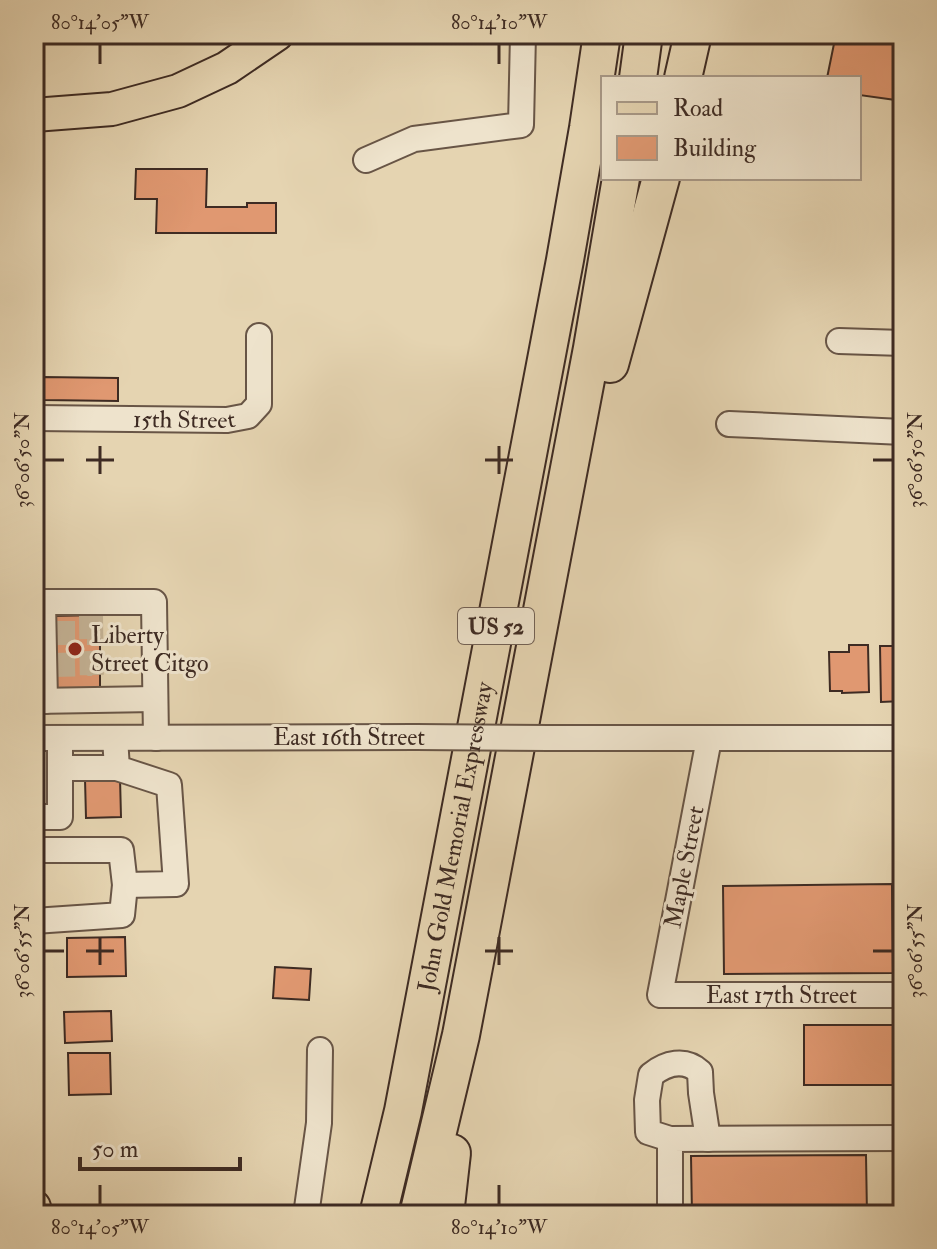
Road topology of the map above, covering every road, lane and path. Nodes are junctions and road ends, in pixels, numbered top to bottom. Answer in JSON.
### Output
{"nodes":[{"id":1,"x":277,"y":34,"type":"edge"},
{"id":2,"x":523,"y":34,"type":"edge"},
{"id":3,"x":602,"y":34,"type":"edge"},
{"id":4,"x":644,"y":34,"type":"edge"},
{"id":5,"x":693,"y":34,"type":"edge"},
{"id":6,"x":638,"y":76,"type":"edge"},
{"id":7,"x":683,"y":76,"type":"edge"},
{"id":8,"x":34,"y":115,"type":"edge"},
{"id":9,"x":366,"y":160,"type":"dead end"},
{"id":10,"x":621,"y":180,"type":"edge"},
{"id":11,"x":660,"y":180,"type":"edge"},
{"id":12,"x":259,"y":336,"type":"dead end"},
{"id":13,"x":839,"y":341,"type":"dead end"},
{"id":14,"x":903,"y":343,"type":"edge"},
{"id":15,"x":34,"y":418,"type":"edge"},
{"id":16,"x":729,"y":424,"type":"dead end"},
{"id":17,"x":903,"y":432,"type":"edge"},
{"id":18,"x":547,"y":585,"type":"junction"},
{"id":19,"x":39,"y":602,"type":"edge"},
{"id":20,"x":89,"y":697,"type":"junction"},
{"id":21,"x":155,"y":699,"type":"junction"},
{"id":22,"x":40,"y":701,"type":"edge"},
{"id":23,"x":34,"y":738,"type":"edge"},
{"id":24,"x":71,"y":738,"type":"junction"},
{"id":25,"x":115,"y":738,"type":"junction"},
{"id":26,"x":156,"y":738,"type":"junction"},
{"id":27,"x":903,"y":738,"type":"edge"},
{"id":28,"x":709,"y":739,"type":"junction"},
{"id":29,"x":61,"y":768,"type":"junction"},
{"id":30,"x":117,"y":768,"type":"junction"},
{"id":31,"x":34,"y":817,"type":"edge"},
{"id":32,"x":34,"y":850,"type":"edge"},
{"id":33,"x":125,"y":885,"type":"junction"},
{"id":34,"x":34,"y":921,"type":"edge"},
{"id":35,"x":660,"y":995,"type":"joint"},
{"id":36,"x":903,"y":995,"type":"edge"},
{"id":37,"x":461,"y":1035,"type":"junction"},
{"id":38,"x":320,"y":1050,"type":"dead end"},
{"id":39,"x":903,"y":1138,"type":"edge"},
{"id":40,"x":670,"y":1139,"type":"junction"},
{"id":41,"x":708,"y":1139,"type":"junction"},
{"id":42,"x":34,"y":1207,"type":"edge"},
{"id":43,"x":36,"y":1215,"type":"edge"},
{"id":44,"x":306,"y":1215,"type":"edge"},
{"id":45,"x":378,"y":1215,"type":"edge"},
{"id":46,"x":418,"y":1215,"type":"edge"},
{"id":47,"x":445,"y":1215,"type":"edge"},
{"id":48,"x":670,"y":1215,"type":"edge"}],
"edges":[{"from":1,"to":8,"type":"main road"},
{"from":2,"to":9,"type":"street"},
{"from":3,"to":45,"type":"highway","name":"John Gold Memorial Expressway","number":"US 52"},
{"from":4,"to":6,"type":"highway"},
{"from":5,"to":7,"type":"highway"},
{"from":10,"to":18,"type":"highway","name":"John Gold Memorial Expressway","number":"US 52"},
{"from":11,"to":18,"type":"highway"},
{"from":12,"to":15,"type":"street","name":"15th Street"},
{"from":13,"to":14,"type":"street"},
{"from":16,"to":17,"type":"street"},
{"from":18,"to":37,"type":"highway","name":"John Gold Memorial Expressway","number":"US 52"},
{"from":19,"to":21,"type":"street"},
{"from":19,"to":22,"type":"street"},
{"from":20,"to":21,"type":"street"},
{"from":20,"to":22,"type":"street"},
{"from":20,"to":24,"type":"street"},
{"from":21,"to":26,"type":"street"},
{"from":23,"to":24,"type":"street","name":"East 16th Street"},
{"from":24,"to":25,"type":"street","name":"East 16th Street"},
{"from":24,"to":29,"type":"street"},
{"from":25,"to":26,"type":"street","name":"East 16th Street"},
{"from":25,"to":30,"type":"street"},
{"from":26,"to":28,"type":"street","name":"East 16th Street","bridge":true},
{"from":27,"to":28,"type":"street","name":"East 16th Street"},
{"from":28,"to":35,"type":"street","name":"Maple Street"},
{"from":29,"to":30,"type":"street"},
{"from":29,"to":31,"type":"street"},
{"from":30,"to":33,"type":"street"},
{"from":32,"to":33,"type":"street"},
{"from":33,"to":34,"type":"street"},
{"from":35,"to":36,"type":"street","name":"East 17th Street"},
{"from":37,"to":46,"type":"highway","name":"John Gold Memorial Expressway","number":"US 52"},
{"from":37,"to":47,"type":"highway"},
{"from":38,"to":44,"type":"street"},
{"from":39,"to":41,"type":"street"},
{"from":40,"to":41,"type":"street"},
{"from":40,"to":41,"type":"street"},
{"from":40,"to":48,"type":"street"},
{"from":42,"to":43,"type":"main road"}]}
